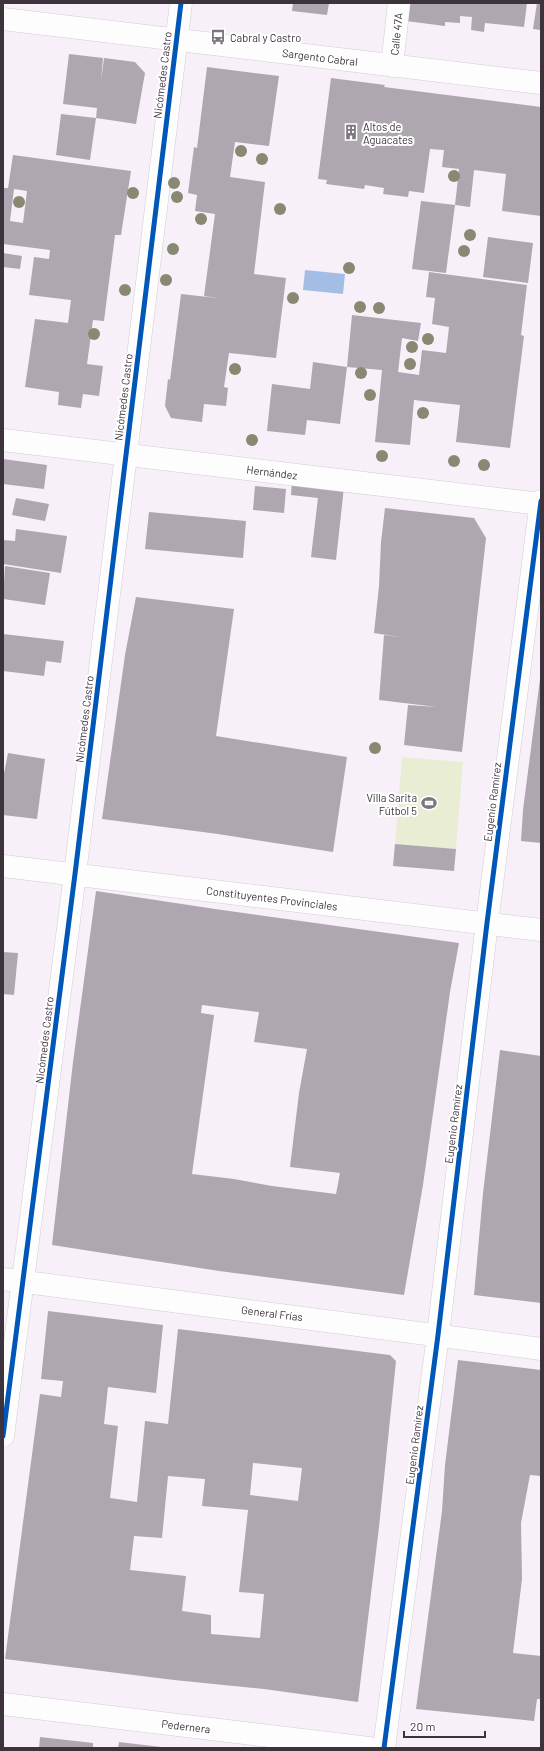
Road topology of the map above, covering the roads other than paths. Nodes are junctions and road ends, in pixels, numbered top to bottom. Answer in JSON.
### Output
{"nodes":[{"id":1,"x":181,"y":3,"type":"edge"},
{"id":2,"x":399,"y":3,"type":"edge"},
{"id":3,"x":3,"y":19,"type":"edge"},
{"id":4,"x":176,"y":40,"type":"junction"},
{"id":5,"x":392,"y":66,"type":"junction"},
{"id":6,"x":541,"y":83,"type":"edge"},
{"id":7,"x":3,"y":440,"type":"edge"},
{"id":8,"x":126,"y":455,"type":"junction"},
{"id":9,"x":541,"y":503,"type":"edge"},
{"id":10,"x":3,"y":866,"type":"edge"},
{"id":11,"x":75,"y":874,"type":"junction"},
{"id":12,"x":487,"y":923,"type":"junction"},
{"id":13,"x":541,"y":930,"type":"edge"},
{"id":14,"x":13,"y":1280,"type":"edge"},
{"id":15,"x":438,"y":1335,"type":"junction"},
{"id":16,"x":541,"y":1349,"type":"edge"},
{"id":17,"x":3,"y":1436,"type":"edge"},
{"id":18,"x":3,"y":1704,"type":"edge"},
{"id":19,"x":369,"y":1748,"type":"edge"},
{"id":20,"x":384,"y":1748,"type":"edge"}],
"edges":[{"from":1,"to":4,"type":"street","name":"Nicómedes Castro"},
{"from":2,"to":5,"type":"street","name":"Calle 47A"},
{"from":3,"to":4,"type":"street","name":"Sargento Cabral"},
{"from":4,"to":5,"type":"street","name":"Sargento Cabral"},
{"from":4,"to":8,"type":"street","name":"Nicómedes Castro"},
{"from":5,"to":6,"type":"street","name":"Sargento Cabral"},
{"from":7,"to":8,"type":"street","name":"Hernández"},
{"from":8,"to":9,"type":"street","name":"Hernández"},
{"from":8,"to":11,"type":"street","name":"Nicómedes Castro"},
{"from":9,"to":12,"type":"street","name":"Eugenio Ramírez"},
{"from":10,"to":11,"type":"street","name":"Constituyentes Provinciales"},
{"from":11,"to":12,"type":"street","name":"Constituyentes Provinciales"},
{"from":11,"to":14,"type":"street","name":"Nicómedes Castro"},
{"from":12,"to":13,"type":"street","name":"Constituyentes Provinciales"},
{"from":12,"to":15,"type":"street","name":"Eugenio Ramírez"},
{"from":14,"to":15,"type":"street","name":"General Frías"},
{"from":14,"to":17,"type":"street","name":"Nicómedes Castro"},
{"from":15,"to":16,"type":"street","name":"General Frías"},
{"from":15,"to":20,"type":"street","name":"Eugenio Ramírez"},
{"from":18,"to":19,"type":"street","name":"Pedernera"}]}
